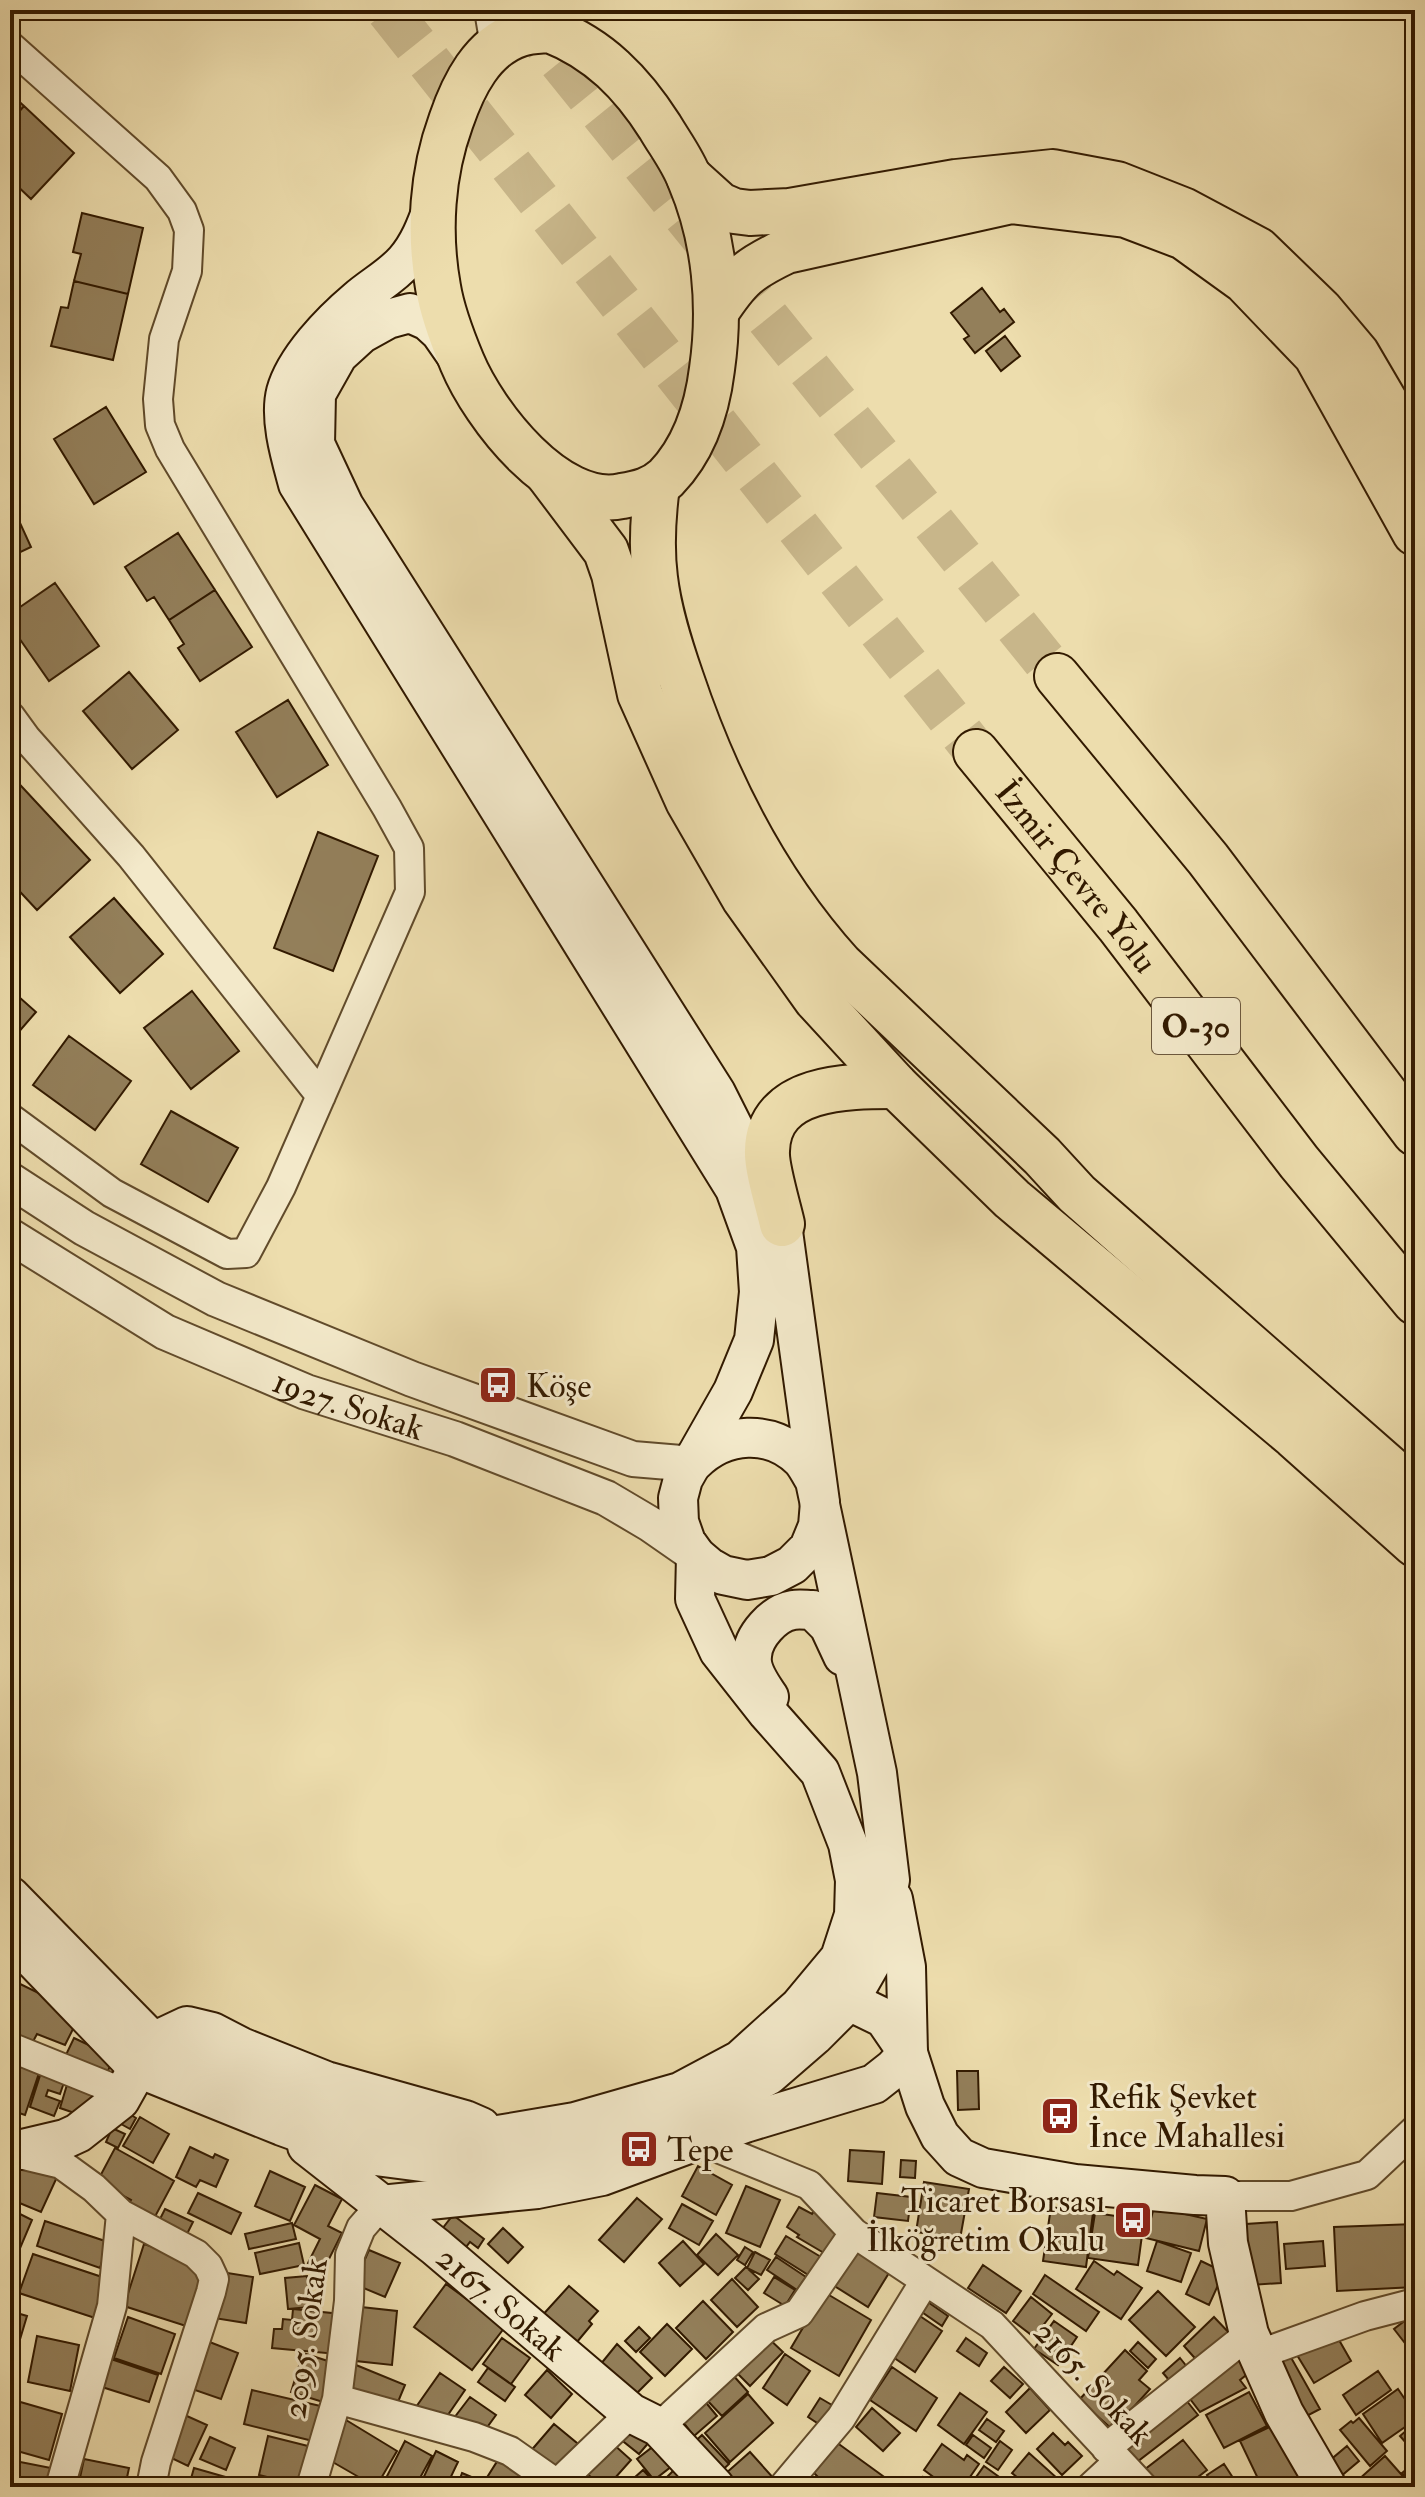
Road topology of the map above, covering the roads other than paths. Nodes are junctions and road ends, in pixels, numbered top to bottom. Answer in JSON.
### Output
{"nodes":[{"id":1,"x":566,"y":25,"type":"edge"},
{"id":2,"x":495,"y":28,"type":"edge"},
{"id":3,"x":10,"y":46,"type":"edge"},
{"id":4,"x":689,"y":177,"type":"junction"},
{"id":5,"x":435,"y":202,"type":"junction"},
{"id":6,"x":716,"y":312,"type":"junction"},
{"id":7,"x":463,"y":364,"type":"junction"},
{"id":8,"x":1415,"y":453,"type":"edge"},
{"id":9,"x":548,"y":474,"type":"junction"},
{"id":10,"x":657,"y":486,"type":"junction"},
{"id":11,"x":1415,"y":533,"type":"edge"},
{"id":12,"x":1057,"y":676,"type":"tunnel mouth"},
{"id":13,"x":15,"y":728,"type":"edge"},
{"id":14,"x":976,"y":752,"type":"tunnel mouth"},
{"id":15,"x":896,"y":1086,"type":"junction"},
{"id":16,"x":321,"y":1096,"type":"junction"},
{"id":17,"x":10,"y":1118,"type":"edge"},
{"id":18,"x":1415,"y":1133,"type":"edge"},
{"id":19,"x":10,"y":1180,"type":"edge"},
{"id":20,"x":782,"y":1224,"type":"junction"},
{"id":21,"x":10,"y":1236,"type":"edge"},
{"id":22,"x":1415,"y":1302,"type":"edge"},
{"id":23,"x":693,"y":1464,"type":"junction"},
{"id":24,"x":1415,"y":1491,"type":"edge"},
{"id":25,"x":820,"y":1502,"type":"junction"},
{"id":26,"x":1415,"y":1544,"type":"edge"},
{"id":27,"x":696,"y":1556,"type":"junction"},
{"id":28,"x":861,"y":1699,"type":"junction"},
{"id":29,"x":820,"y":1772,"type":"junction"},
{"id":30,"x":890,"y":1880,"type":"junction"},
{"id":31,"x":10,"y":1896,"type":"edge"},
{"id":32,"x":10,"y":1935,"type":"edge"},
{"id":33,"x":849,"y":2001,"type":"junction"},
{"id":34,"x":800,"y":2006,"type":"junction"},
{"id":35,"x":10,"y":2047,"type":"edge"},
{"id":36,"x":908,"y":2053,"type":"junction"},
{"id":37,"x":138,"y":2068,"type":"junction"},
{"id":38,"x":838,"y":2095,"type":"junction"},
{"id":39,"x":282,"y":2126,"type":"junction"},
{"id":40,"x":697,"y":2128,"type":"junction"},
{"id":41,"x":1415,"y":2130,"type":"edge"},
{"id":42,"x":940,"y":2136,"type":"junction"},
{"id":43,"x":10,"y":2152,"type":"edge"},
{"id":44,"x":1225,"y":2196,"type":"junction"},
{"id":45,"x":381,"y":2205,"type":"junction"},
{"id":46,"x":121,"y":2214,"type":"junction"},
{"id":47,"x":854,"y":2233,"type":"junction"},
{"id":48,"x":925,"y":2281,"type":"junction"},
{"id":49,"x":1415,"y":2303,"type":"edge"},
{"id":50,"x":1253,"y":2344,"type":"junction"},
{"id":51,"x":337,"y":2399,"type":"junction"},
{"id":52,"x":645,"y":2420,"type":"junction"},
{"id":53,"x":1112,"y":2455,"type":"junction"},
{"id":54,"x":556,"y":2486,"type":"edge"},
{"id":55,"x":60,"y":2487,"type":"edge"},
{"id":56,"x":151,"y":2487,"type":"edge"},
{"id":57,"x":311,"y":2487,"type":"edge"},
{"id":58,"x":715,"y":2487,"type":"edge"},
{"id":59,"x":783,"y":2487,"type":"edge"},
{"id":60,"x":1091,"y":2487,"type":"edge"},
{"id":61,"x":1143,"y":2487,"type":"edge"},
{"id":62,"x":1327,"y":2487,"type":"edge"}],
"edges":[{"from":1,"to":2,"type":"highway"},
{"from":1,"to":4,"type":"highway"},
{"from":2,"to":5,"type":"highway"},
{"from":3,"to":16,"type":"street"},
{"from":4,"to":6,"type":"highway"},
{"from":4,"to":8,"type":"highway"},
{"from":5,"to":7,"type":"highway"},
{"from":5,"to":23,"type":"main road"},
{"from":6,"to":10,"type":"highway"},
{"from":6,"to":11,"type":"highway"},
{"from":7,"to":9,"type":"highway"},
{"from":7,"to":20,"type":"main road"},
{"from":9,"to":10,"type":"highway"},
{"from":9,"to":15,"type":"highway"},
{"from":10,"to":24,"type":"highway"},
{"from":12,"to":18,"type":"highway"},
{"from":13,"to":16,"type":"street"},
{"from":14,"to":22,"type":"highway","name":"İzmir Çevre Yolu","number":"O-30"},
{"from":15,"to":20,"type":"highway"},
{"from":15,"to":26,"type":"highway"},
{"from":16,"to":17,"type":"street"},
{"from":19,"to":23,"type":"street","name":"1927. Sokak"},
{"from":20,"to":25,"type":"main road"},
{"from":21,"to":27,"type":"street","name":"1927. Sokak"},
{"from":23,"to":25,"type":"main road"},
{"from":23,"to":27,"type":"main road"},
{"from":25,"to":27,"type":"main road"},
{"from":25,"to":28,"type":"main road"},
{"from":27,"to":29,"type":"main road"},
{"from":28,"to":29,"type":"main road"},
{"from":28,"to":30,"type":"main road"},
{"from":29,"to":34,"type":"main road"},
{"from":30,"to":33,"type":"main road"},
{"from":30,"to":36,"type":"main road"},
{"from":31,"to":37,"type":"main road"},
{"from":32,"to":37,"type":"main road"},
{"from":33,"to":34,"type":"main road"},
{"from":33,"to":36,"type":"main road"},
{"from":33,"to":40,"type":"main road"},
{"from":34,"to":37,"type":"main road"},
{"from":35,"to":37,"type":"street"},
{"from":36,"to":38,"type":"main road"},
{"from":36,"to":42,"type":"main road"},
{"from":37,"to":39,"type":"main road"},
{"from":37,"to":43,"type":"main road"},
{"from":38,"to":40,"type":"main road"},
{"from":38,"to":42,"type":"main road"},
{"from":39,"to":40,"type":"main road"},
{"from":39,"to":45,"type":"main road","name":"2167. Sokak"},
{"from":40,"to":45,"type":"main road"},
{"from":40,"to":47,"type":"street"},
{"from":41,"to":44,"type":"street"},
{"from":42,"to":44,"type":"main road"},
{"from":43,"to":46,"type":"street"},
{"from":44,"to":50,"type":"main road"},
{"from":45,"to":51,"type":"street","name":"2095. Sokak"},
{"from":45,"to":52,"type":"main road","name":"2167. Sokak"},
{"from":46,"to":55,"type":"street"},
{"from":46,"to":56,"type":"street"},
{"from":47,"to":48,"type":"street"},
{"from":47,"to":52,"type":"street"},
{"from":48,"to":53,"type":"street","name":"2165. Sokak"},
{"from":48,"to":59,"type":"street"},
{"from":49,"to":50,"type":"street"},
{"from":50,"to":53,"type":"street"},
{"from":50,"to":62,"type":"main road"},
{"from":51,"to":54,"type":"street"},
{"from":51,"to":57,"type":"street","name":"2095. Sokak"},
{"from":52,"to":54,"type":"street"},
{"from":52,"to":58,"type":"main road","name":"2167. Sokak"},
{"from":53,"to":60,"type":"street"},
{"from":53,"to":61,"type":"street","name":"2165. Sokak"}]}
